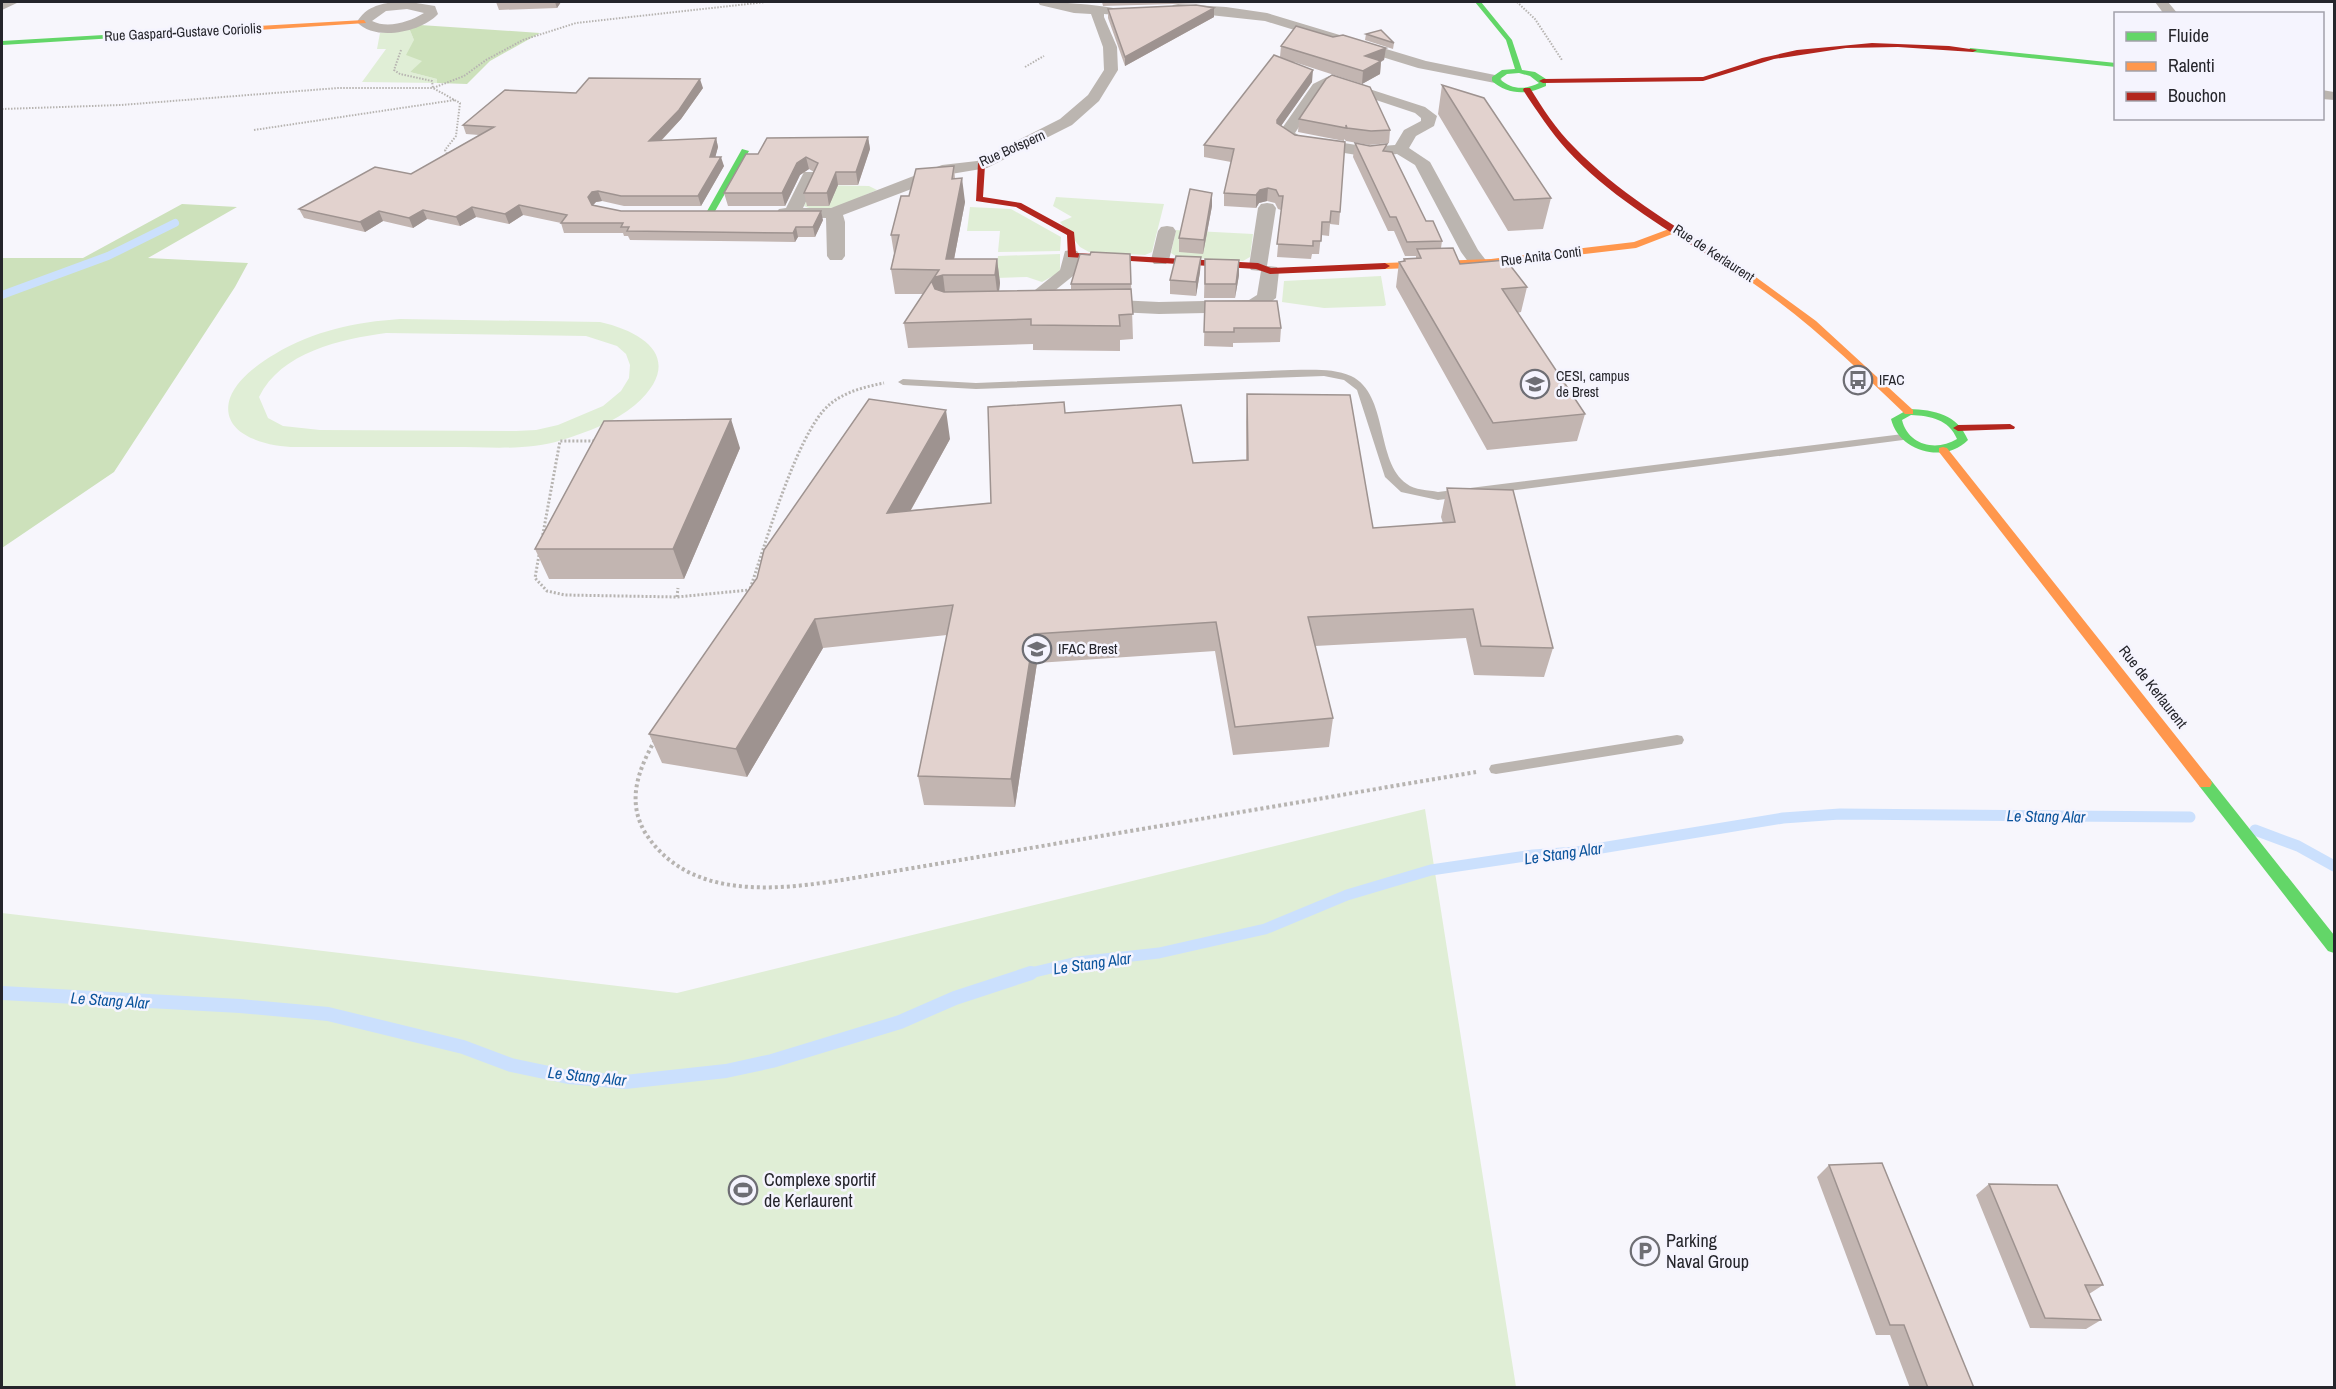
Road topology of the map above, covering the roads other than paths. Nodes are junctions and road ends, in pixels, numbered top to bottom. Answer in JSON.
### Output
{"nodes":[{"id":1,"x":12,"y":2,"type":"edge"},
{"id":2,"x":1046,"y":2,"type":"edge"},
{"id":3,"x":1478,"y":2,"type":"edge"},
{"id":4,"x":408,"y":3,"type":"edge"},
{"id":5,"x":2,"y":6,"type":"edge"},
{"id":6,"x":1167,"y":8,"type":"edge"},
{"id":7,"x":1132,"y":10,"type":"edge"},
{"id":8,"x":1098,"y":12,"type":"junction"},
{"id":9,"x":364,"y":22,"type":"junction"},
{"id":10,"x":2,"y":43,"type":"edge"},
{"id":11,"x":2114,"y":65,"type":"edge"},
{"id":12,"x":1519,"y":71,"type":"junction"},
{"id":13,"x":1310,"y":74,"type":"edge"},
{"id":14,"x":1495,"y":79,"type":"junction"},
{"id":15,"x":1329,"y":80,"type":"junction"},
{"id":16,"x":1543,"y":81,"type":"junction"},
{"id":17,"x":1527,"y":90,"type":"junction"},
{"id":18,"x":1400,"y":149,"type":"junction"},
{"id":19,"x":745,"y":151,"type":"dead end"},
{"id":20,"x":981,"y":165,"type":"junction"},
{"id":21,"x":810,"y":176,"type":"edge"},
{"id":22,"x":1267,"y":208,"type":"dead end"},
{"id":23,"x":688,"y":213,"type":"edge"},
{"id":24,"x":710,"y":213,"type":"junction"},
{"id":25,"x":733,"y":213,"type":"edge"},
{"id":26,"x":769,"y":213,"type":"edge"},
{"id":27,"x":792,"y":213,"type":"junction"},
{"id":28,"x":833,"y":213,"type":"junction"},
{"id":29,"x":1677,"y":229,"type":"junction"},
{"id":30,"x":1167,"y":231,"type":"dead end"},
{"id":31,"x":1071,"y":255,"type":"junction"},
{"id":32,"x":836,"y":256,"type":"dead end"},
{"id":33,"x":1160,"y":261,"type":"junction"},
{"id":34,"x":1479,"y":263,"type":"junction"},
{"id":35,"x":1264,"y":269,"type":"junction"},
{"id":36,"x":1041,"y":306,"type":"junction"},
{"id":37,"x":1019,"y":307,"type":"edge"},
{"id":38,"x":903,"y":382,"type":"road end"},
{"id":39,"x":1909,"y":412,"type":"junction"},
{"id":40,"x":2010,"y":427,"type":"dead end"},
{"id":41,"x":1958,"y":428,"type":"junction"},
{"id":42,"x":1903,"y":437,"type":"junction"},
{"id":43,"x":1943,"y":450,"type":"junction"},
{"id":44,"x":1677,"y":740,"type":"dead end"},
{"id":45,"x":1496,"y":769,"type":"road end"},
{"id":46,"x":2334,"y":946,"type":"edge"}],
"edges":[{"from":1,"to":5,"type":"street"},
{"from":2,"to":8,"type":"street"},
{"from":3,"to":12,"type":"street"},
{"from":4,"to":9,"type":"street"},
{"from":4,"to":9,"type":"street"},
{"from":6,"to":14,"type":"street"},
{"from":7,"to":8,"type":"street"},
{"from":8,"to":20,"type":"street","name":"Rue Botspern"},
{"from":9,"to":10,"type":"street","name":"Rue Gaspard-Gustave Coriolis"},
{"from":11,"to":16,"type":"street"},
{"from":12,"to":14,"type":"street"},
{"from":12,"to":16,"type":"street"},
{"from":13,"to":15,"type":"street"},
{"from":14,"to":17,"type":"street"},
{"from":15,"to":18,"type":"street"},
{"from":15,"to":18,"type":"street"},
{"from":16,"to":17,"type":"street"},
{"from":17,"to":29,"type":"street","name":"Rue de Kerlaurent"},
{"from":18,"to":34,"type":"street"},
{"from":19,"to":24,"type":"street"},
{"from":20,"to":28,"type":"street","name":"Rue Botspern"},
{"from":20,"to":31,"type":"street"},
{"from":21,"to":27,"type":"street"},
{"from":22,"to":35,"type":"street"},
{"from":23,"to":24,"type":"street"},
{"from":24,"to":25,"type":"street"},
{"from":26,"to":27,"type":"street","name":"Rue Botspern"},
{"from":27,"to":28,"type":"street","name":"Rue Botspern"},
{"from":28,"to":32,"type":"street"},
{"from":29,"to":34,"type":"street","name":"Rue Anita Conti"},
{"from":29,"to":39,"type":"street","name":"Rue de Kerlaurent"},
{"from":30,"to":33,"type":"street"},
{"from":31,"to":33,"type":"street","name":"Rue Anita Conti"},
{"from":31,"to":36,"type":"street"},
{"from":33,"to":35,"type":"street","name":"Rue Anita Conti"},
{"from":34,"to":35,"type":"street","name":"Rue Anita Conti"},
{"from":35,"to":36,"type":"street"},
{"from":36,"to":37,"type":"street"},
{"from":38,"to":42,"type":"lane"},
{"from":39,"to":41,"type":"street"},
{"from":39,"to":42,"type":"street"},
{"from":40,"to":41,"type":"street"},
{"from":41,"to":43,"type":"street"},
{"from":42,"to":43,"type":"street"},
{"from":43,"to":46,"type":"street","name":"Rue de Kerlaurent"},
{"from":44,"to":45,"type":"lane"}]}
